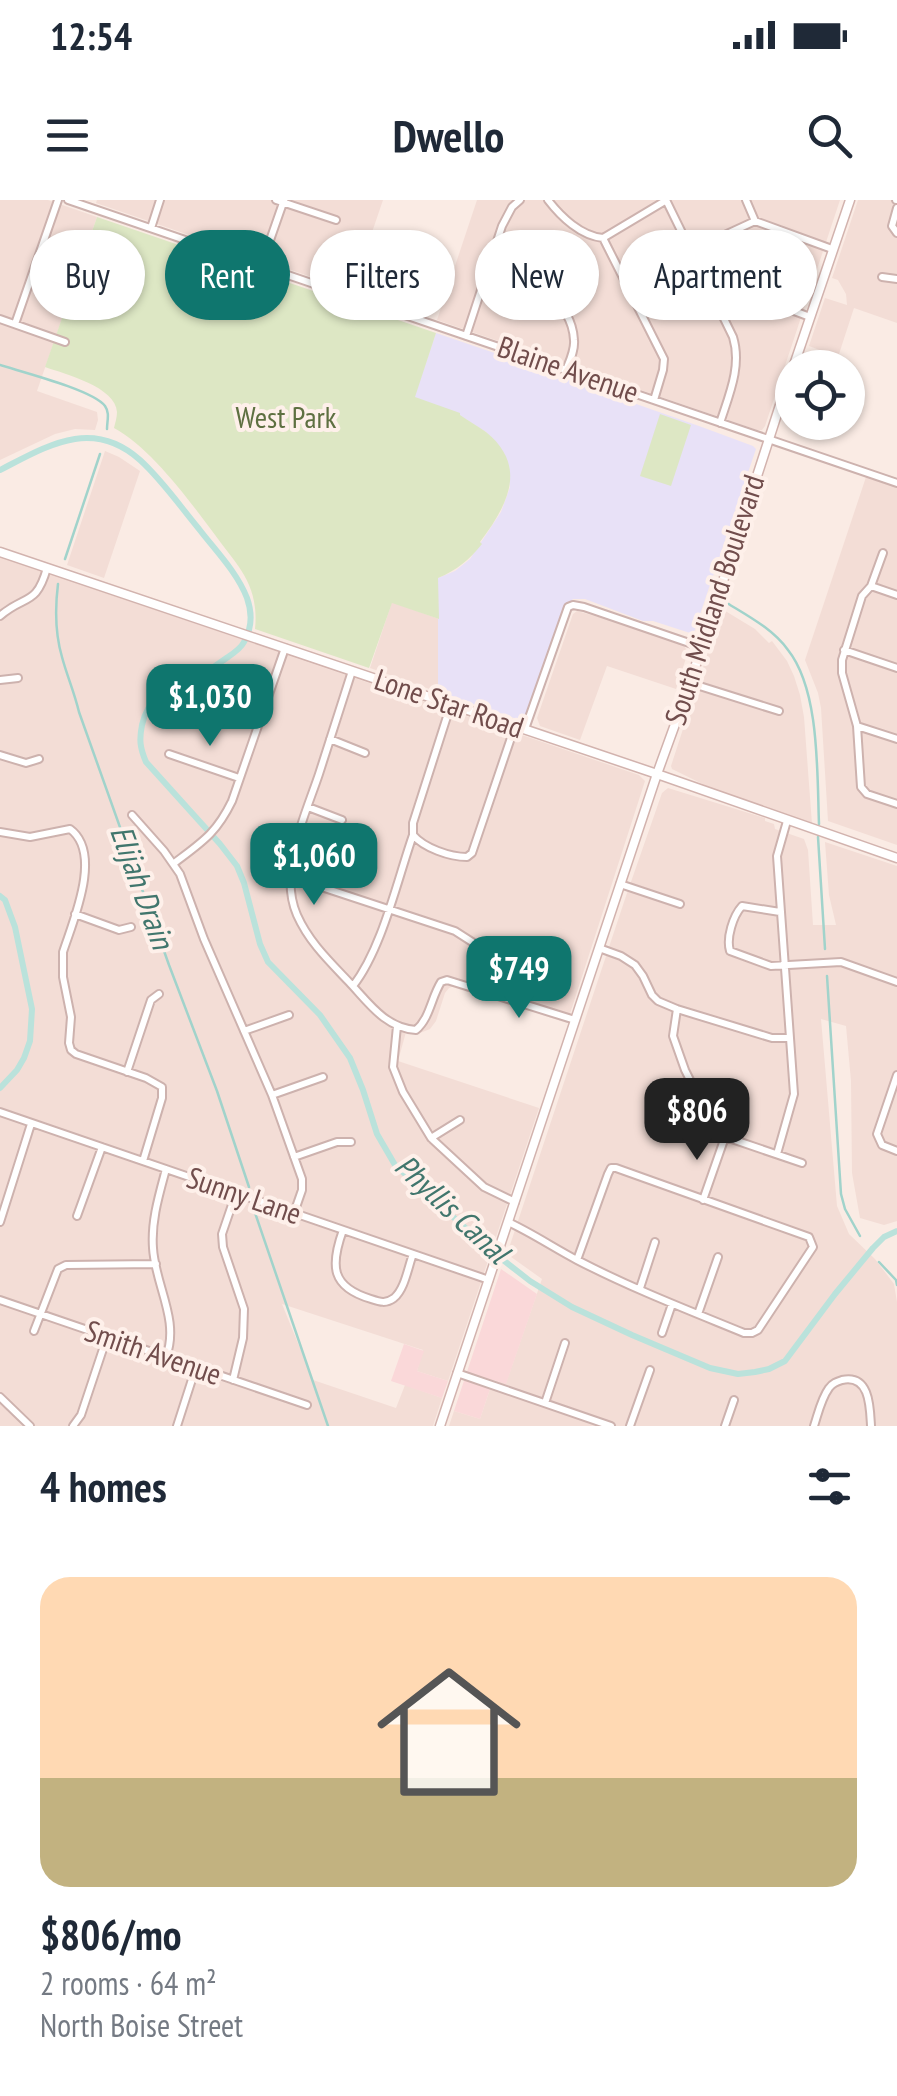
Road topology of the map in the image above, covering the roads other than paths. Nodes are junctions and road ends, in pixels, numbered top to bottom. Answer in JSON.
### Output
{"nodes":[{"id":1,"x":58,"y":200,"type":"edge"},
{"id":2,"x":68,"y":200,"type":"edge"},
{"id":3,"x":160,"y":200,"type":"edge"},
{"id":4,"x":520,"y":200,"type":"edge"},
{"id":5,"x":548,"y":200,"type":"edge"},
{"id":6,"x":746,"y":200,"type":"edge"},
{"id":7,"x":850,"y":200,"type":"edge"},
{"id":8,"x":281,"y":201,"type":"edge"},
{"id":9,"x":666,"y":201,"type":"edge"},
{"id":10,"x":510,"y":203,"type":"edge"},
{"id":11,"x":897,"y":208,"type":"edge"},
{"id":12,"x":336,"y":220,"type":"dead end"},
{"id":13,"x":755,"y":221,"type":"junction"},
{"id":14,"x":151,"y":228,"type":"junction"},
{"id":15,"x":272,"y":230,"type":"edge"},
{"id":16,"x":501,"y":230,"type":"edge"},
{"id":17,"x":680,"y":230,"type":"edge"},
{"id":18,"x":736,"y":230,"type":"edge"},
{"id":19,"x":165,"y":233,"type":"edge"},
{"id":20,"x":897,"y":233,"type":"edge"},
{"id":21,"x":603,"y":238,"type":"junction"},
{"id":22,"x":832,"y":249,"type":"junction"},
{"id":23,"x":290,"y":276,"type":"edge"},
{"id":24,"x":882,"y":277,"type":"dead end"},
{"id":25,"x":897,"y":279,"type":"edge"},
{"id":26,"x":817,"y":295,"type":"edge"},
{"id":27,"x":475,"y":311,"type":"edge"},
{"id":28,"x":0,"y":319,"type":"edge"},
{"id":29,"x":568,"y":320,"type":"edge"},
{"id":30,"x":724,"y":320,"type":"edge"},
{"id":31,"x":809,"y":320,"type":"edge"},
{"id":32,"x":16,"y":324,"type":"junction"},
{"id":33,"x":466,"y":336,"type":"junction"},
{"id":34,"x":65,"y":342,"type":"dead end"},
{"id":35,"x":799,"y":350,"type":"edge"},
{"id":36,"x":566,"y":370,"type":"junction"},
{"id":37,"x":654,"y":400,"type":"junction"},
{"id":38,"x":775,"y":419,"type":"edge"},
{"id":39,"x":720,"y":422,"type":"junction"},
{"id":40,"x":768,"y":439,"type":"junction"},
{"id":41,"x":897,"y":483,"type":"edge"},
{"id":42,"x":0,"y":552,"type":"edge"},
{"id":43,"x":882,"y":553,"type":"dead end"},
{"id":44,"x":47,"y":568,"type":"junction"},
{"id":45,"x":871,"y":586,"type":"junction"},
{"id":46,"x":897,"y":595,"type":"edge"},
{"id":47,"x":0,"y":616,"type":"edge"},
{"id":48,"x":701,"y":646,"type":"junction"},
{"id":49,"x":285,"y":648,"type":"junction"},
{"id":50,"x":844,"y":650,"type":"junction"},
{"id":51,"x":897,"y":668,"type":"edge"},
{"id":52,"x":352,"y":671,"type":"junction"},
{"id":53,"x":18,"y":678,"type":"dead end"},
{"id":54,"x":0,"y":680,"type":"edge"},
{"id":55,"x":690,"y":683,"type":"junction"},
{"id":56,"x":210,"y":696,"type":"dead end"},
{"id":57,"x":451,"y":704,"type":"junction"},
{"id":58,"x":779,"y":711,"type":"dead end"},
{"id":59,"x":260,"y":714,"type":"junction"},
{"id":60,"x":857,"y":726,"type":"junction"},
{"id":61,"x":520,"y":728,"type":"junction"},
{"id":62,"x":330,"y":739,"type":"junction"},
{"id":63,"x":897,"y":739,"type":"edge"},
{"id":64,"x":366,"y":753,"type":"dead end"},
{"id":65,"x":169,"y":754,"type":"dead end"},
{"id":66,"x":0,"y":755,"type":"edge"},
{"id":67,"x":39,"y":759,"type":"dead end"},
{"id":68,"x":657,"y":774,"type":"junction"},
{"id":69,"x":239,"y":778,"type":"junction"},
{"id":70,"x":897,"y":804,"type":"edge"},
{"id":71,"x":308,"y":807,"type":"junction"},
{"id":72,"x":132,"y":814,"type":"dead end"},
{"id":73,"x":342,"y":820,"type":"dead end"},
{"id":74,"x":787,"y":821,"type":"junction"},
{"id":75,"x":0,"y":832,"type":"edge"},
{"id":76,"x":412,"y":835,"type":"junction"},
{"id":77,"x":896,"y":856,"type":"edge"},
{"id":78,"x":173,"y":864,"type":"junction"},
{"id":79,"x":291,"y":877,"type":"junction"},
{"id":80,"x":620,"y":884,"type":"junction"},
{"id":81,"x":680,"y":904,"type":"dead end"},
{"id":82,"x":388,"y":908,"type":"junction"},
{"id":83,"x":780,"y":912,"type":"junction"},
{"id":84,"x":75,"y":914,"type":"junction"},
{"id":85,"x":131,"y":928,"type":"dead end"},
{"id":86,"x":599,"y":948,"type":"junction"},
{"id":87,"x":784,"y":966,"type":"junction"},
{"id":88,"x":897,"y":982,"type":"edge"},
{"id":89,"x":353,"y":986,"type":"junction"},
{"id":90,"x":474,"y":988,"type":"junction"},
{"id":91,"x":158,"y":994,"type":"dead end"},
{"id":92,"x":677,"y":1008,"type":"junction"},
{"id":93,"x":289,"y":1015,"type":"dead end"},
{"id":94,"x":575,"y":1020,"type":"junction"},
{"id":95,"x":397,"y":1026,"type":"junction"},
{"id":96,"x":244,"y":1031,"type":"junction"},
{"id":97,"x":790,"y":1038,"type":"junction"},
{"id":98,"x":127,"y":1072,"type":"junction"},
{"id":99,"x":897,"y":1075,"type":"edge"},
{"id":100,"x":323,"y":1078,"type":"dead end"},
{"id":101,"x":272,"y":1094,"type":"junction"},
{"id":102,"x":0,"y":1112,"type":"edge"},
{"id":103,"x":460,"y":1120,"type":"dead end"},
{"id":104,"x":32,"y":1123,"type":"junction"},
{"id":105,"x":724,"y":1137,"type":"junction"},
{"id":106,"x":431,"y":1138,"type":"junction"},
{"id":107,"x":352,"y":1142,"type":"dead end"},
{"id":108,"x":102,"y":1147,"type":"junction"},
{"id":109,"x":897,"y":1151,"type":"edge"},
{"id":110,"x":777,"y":1154,"type":"junction"},
{"id":111,"x":294,"y":1157,"type":"junction"},
{"id":112,"x":143,"y":1161,"type":"junction"},
{"id":113,"x":802,"y":1164,"type":"dead end"},
{"id":114,"x":166,"y":1169,"type":"junction"},
{"id":115,"x":236,"y":1193,"type":"junction"},
{"id":116,"x":704,"y":1200,"type":"junction"},
{"id":117,"x":515,"y":1202,"type":"junction"},
{"id":118,"x":294,"y":1213,"type":"junction"},
{"id":119,"x":77,"y":1216,"type":"dead end"},
{"id":120,"x":0,"y":1222,"type":"edge"},
{"id":121,"x":508,"y":1222,"type":"junction"},
{"id":122,"x":343,"y":1230,"type":"junction"},
{"id":123,"x":655,"y":1242,"type":"dead end"},
{"id":124,"x":413,"y":1254,"type":"junction"},
{"id":125,"x":718,"y":1257,"type":"dead end"},
{"id":126,"x":577,"y":1260,"type":"junction"},
{"id":127,"x":156,"y":1264,"type":"junction"},
{"id":128,"x":489,"y":1280,"type":"junction"},
{"id":129,"x":640,"y":1288,"type":"junction"},
{"id":130,"x":0,"y":1300,"type":"edge"},
{"id":131,"x":672,"y":1304,"type":"junction"},
{"id":132,"x":41,"y":1314,"type":"junction"},
{"id":133,"x":698,"y":1314,"type":"junction"},
{"id":134,"x":34,"y":1331,"type":"dead end"},
{"id":135,"x":662,"y":1333,"type":"dead end"},
{"id":136,"x":107,"y":1337,"type":"junction"},
{"id":137,"x":565,"y":1343,"type":"dead end"},
{"id":138,"x":166,"y":1357,"type":"junction"},
{"id":139,"x":196,"y":1367,"type":"junction"},
{"id":140,"x":650,"y":1370,"type":"dead end"},
{"id":141,"x":458,"y":1374,"type":"junction"},
{"id":142,"x":233,"y":1380,"type":"junction"},
{"id":143,"x":0,"y":1397,"type":"edge"},
{"id":144,"x":734,"y":1400,"type":"dead end"},
{"id":145,"x":546,"y":1403,"type":"junction"},
{"id":146,"x":306,"y":1405,"type":"dead end"},
{"id":147,"x":30,"y":1426,"type":"edge"},
{"id":148,"x":73,"y":1426,"type":"edge"},
{"id":149,"x":177,"y":1426,"type":"edge"},
{"id":150,"x":440,"y":1426,"type":"edge"},
{"id":151,"x":611,"y":1426,"type":"edge"},
{"id":152,"x":630,"y":1426,"type":"edge"},
{"id":153,"x":725,"y":1426,"type":"edge"},
{"id":154,"x":814,"y":1426,"type":"edge"},
{"id":155,"x":871,"y":1426,"type":"edge"}],
"edges":[{"from":1,"to":32,"type":"street"},
{"from":2,"to":14,"type":"street","name":"Blaine Avenue"},
{"from":3,"to":14,"type":"street"},
{"from":4,"to":10,"type":"street"},
{"from":5,"to":21,"type":"street"},
{"from":6,"to":13,"type":"street"},
{"from":7,"to":22,"type":"main road","name":"South Midland Boulevard"},
{"from":8,"to":12,"type":"street"},
{"from":8,"to":15,"type":"street"},
{"from":9,"to":17,"type":"street"},
{"from":9,"to":21,"type":"street"},
{"from":10,"to":16,"type":"street"},
{"from":11,"to":20,"type":"street"},
{"from":13,"to":18,"type":"street"},
{"from":13,"to":22,"type":"street"},
{"from":14,"to":19,"type":"street","name":"Blaine Avenue"},
{"from":21,"to":37,"type":"street"},
{"from":22,"to":26,"type":"main road","name":"South Midland Boulevard"},
{"from":23,"to":33,"type":"street","name":"Blaine Avenue"},
{"from":24,"to":25,"type":"street"},
{"from":27,"to":33,"type":"street"},
{"from":28,"to":32,"type":"street"},
{"from":29,"to":36,"type":"street"},
{"from":30,"to":39,"type":"street"},
{"from":31,"to":35,"type":"main road","name":"South Midland Boulevard"},
{"from":32,"to":34,"type":"street"},
{"from":33,"to":36,"type":"street","name":"Blaine Avenue"},
{"from":36,"to":37,"type":"street","name":"Blaine Avenue"},
{"from":37,"to":39,"type":"street","name":"Blaine Avenue"},
{"from":38,"to":40,"type":"main road","name":"South Midland Boulevard"},
{"from":39,"to":40,"type":"street","name":"Blaine Avenue"},
{"from":40,"to":41,"type":"street","name":"Blaine Avenue"},
{"from":40,"to":48,"type":"main road","name":"South Midland Boulevard"},
{"from":42,"to":44,"type":"main road","name":"Lone Star Road"},
{"from":43,"to":45,"type":"street"},
{"from":44,"to":47,"type":"street"},
{"from":44,"to":49,"type":"main road","name":"Lone Star Road"},
{"from":45,"to":46,"type":"street"},
{"from":45,"to":50,"type":"street"},
{"from":48,"to":55,"type":"main road","name":"South Midland Boulevard"},
{"from":48,"to":61,"type":"street"},
{"from":49,"to":52,"type":"main road","name":"Lone Star Road"},
{"from":49,"to":59,"type":"street"},
{"from":50,"to":51,"type":"street"},
{"from":50,"to":60,"type":"street"},
{"from":52,"to":57,"type":"main road","name":"Lone Star Road"},
{"from":52,"to":62,"type":"street"},
{"from":53,"to":54,"type":"street"},
{"from":55,"to":58,"type":"street"},
{"from":55,"to":68,"type":"main road","name":"South Midland Boulevard"},
{"from":56,"to":59,"type":"street"},
{"from":57,"to":61,"type":"main road","name":"Lone Star Road"},
{"from":57,"to":76,"type":"street"},
{"from":59,"to":69,"type":"street"},
{"from":60,"to":63,"type":"street"},
{"from":60,"to":70,"type":"street"},
{"from":61,"to":68,"type":"main road","name":"Lone Star Road"},
{"from":61,"to":76,"type":"street"},
{"from":62,"to":64,"type":"street"},
{"from":62,"to":71,"type":"street"},
{"from":65,"to":69,"type":"street"},
{"from":66,"to":67,"type":"street"},
{"from":68,"to":74,"type":"main road","name":"Lone Star Road"},
{"from":68,"to":80,"type":"main road","name":"South Midland Boulevard"},
{"from":69,"to":78,"type":"street"},
{"from":71,"to":73,"type":"street"},
{"from":71,"to":79,"type":"street"},
{"from":72,"to":78,"type":"street"},
{"from":74,"to":77,"type":"main road","name":"Lone Star Road"},
{"from":74,"to":83,"type":"street"},
{"from":75,"to":84,"type":"street"},
{"from":76,"to":82,"type":"street"},
{"from":78,"to":96,"type":"street"},
{"from":79,"to":82,"type":"street"},
{"from":79,"to":89,"type":"street"},
{"from":80,"to":81,"type":"street"},
{"from":80,"to":86,"type":"main road","name":"South Midland Boulevard"},
{"from":82,"to":89,"type":"street"},
{"from":82,"to":90,"type":"street"},
{"from":83,"to":87,"type":"street"},
{"from":83,"to":87,"type":"street"},
{"from":84,"to":85,"type":"street"},
{"from":84,"to":98,"type":"street"},
{"from":86,"to":92,"type":"street"},
{"from":86,"to":94,"type":"main road","name":"South Midland Boulevard"},
{"from":87,"to":88,"type":"street"},
{"from":87,"to":97,"type":"street"},
{"from":89,"to":95,"type":"street"},
{"from":90,"to":94,"type":"street"},
{"from":90,"to":95,"type":"street"},
{"from":91,"to":98,"type":"street"},
{"from":92,"to":97,"type":"street"},
{"from":92,"to":105,"type":"street"},
{"from":93,"to":96,"type":"street"},
{"from":94,"to":117,"type":"main road","name":"South Midland Boulevard"},
{"from":95,"to":106,"type":"street"},
{"from":96,"to":101,"type":"street"},
{"from":97,"to":110,"type":"street"},
{"from":98,"to":112,"type":"street"},
{"from":99,"to":109,"type":"street"},
{"from":100,"to":101,"type":"street"},
{"from":101,"to":111,"type":"street"},
{"from":102,"to":104,"type":"street","name":"Sunny Lane"},
{"from":103,"to":106,"type":"street"},
{"from":104,"to":108,"type":"street","name":"Sunny Lane"},
{"from":104,"to":120,"type":"street"},
{"from":105,"to":110,"type":"street"},
{"from":105,"to":116,"type":"street"},
{"from":106,"to":117,"type":"street"},
{"from":107,"to":111,"type":"street"},
{"from":108,"to":112,"type":"street","name":"Sunny Lane"},
{"from":108,"to":119,"type":"street"},
{"from":110,"to":113,"type":"street"},
{"from":111,"to":118,"type":"street"},
{"from":112,"to":114,"type":"street","name":"Sunny Lane"},
{"from":114,"to":115,"type":"street","name":"Sunny Lane"},
{"from":114,"to":127,"type":"street"},
{"from":115,"to":118,"type":"street","name":"Sunny Lane"},
{"from":115,"to":142,"type":"street"},
{"from":116,"to":126,"type":"street"},
{"from":116,"to":133,"type":"street"},
{"from":117,"to":121,"type":"main road","name":"South Midland Boulevard"},
{"from":118,"to":122,"type":"street","name":"Sunny Lane"},
{"from":121,"to":126,"type":"street"},
{"from":121,"to":128,"type":"main road","name":"South Midland Boulevard"},
{"from":122,"to":124,"type":"street","name":"Sunny Lane"},
{"from":122,"to":124,"type":"street"},
{"from":123,"to":129,"type":"street"},
{"from":124,"to":128,"type":"street","name":"Sunny Lane"},
{"from":125,"to":133,"type":"street"},
{"from":126,"to":129,"type":"street"},
{"from":127,"to":132,"type":"street"},
{"from":127,"to":138,"type":"street"},
{"from":128,"to":141,"type":"main road","name":"South Midland Boulevard"},
{"from":129,"to":131,"type":"street"},
{"from":130,"to":132,"type":"street","name":"Smith Avenue"},
{"from":131,"to":133,"type":"street"},
{"from":131,"to":135,"type":"street"},
{"from":132,"to":134,"type":"street"},
{"from":132,"to":136,"type":"street","name":"Smith Avenue"},
{"from":136,"to":138,"type":"street","name":"Smith Avenue"},
{"from":136,"to":148,"type":"street"},
{"from":137,"to":145,"type":"street"},
{"from":138,"to":139,"type":"street","name":"Smith Avenue"},
{"from":139,"to":142,"type":"street","name":"Smith Avenue"},
{"from":139,"to":149,"type":"street"},
{"from":140,"to":152,"type":"street"},
{"from":141,"to":145,"type":"street"},
{"from":141,"to":150,"type":"main road","name":"South Midland Boulevard"},
{"from":142,"to":146,"type":"street","name":"Smith Avenue"},
{"from":143,"to":147,"type":"street"},
{"from":144,"to":153,"type":"street"},
{"from":145,"to":151,"type":"street"},
{"from":154,"to":155,"type":"street"}]}
